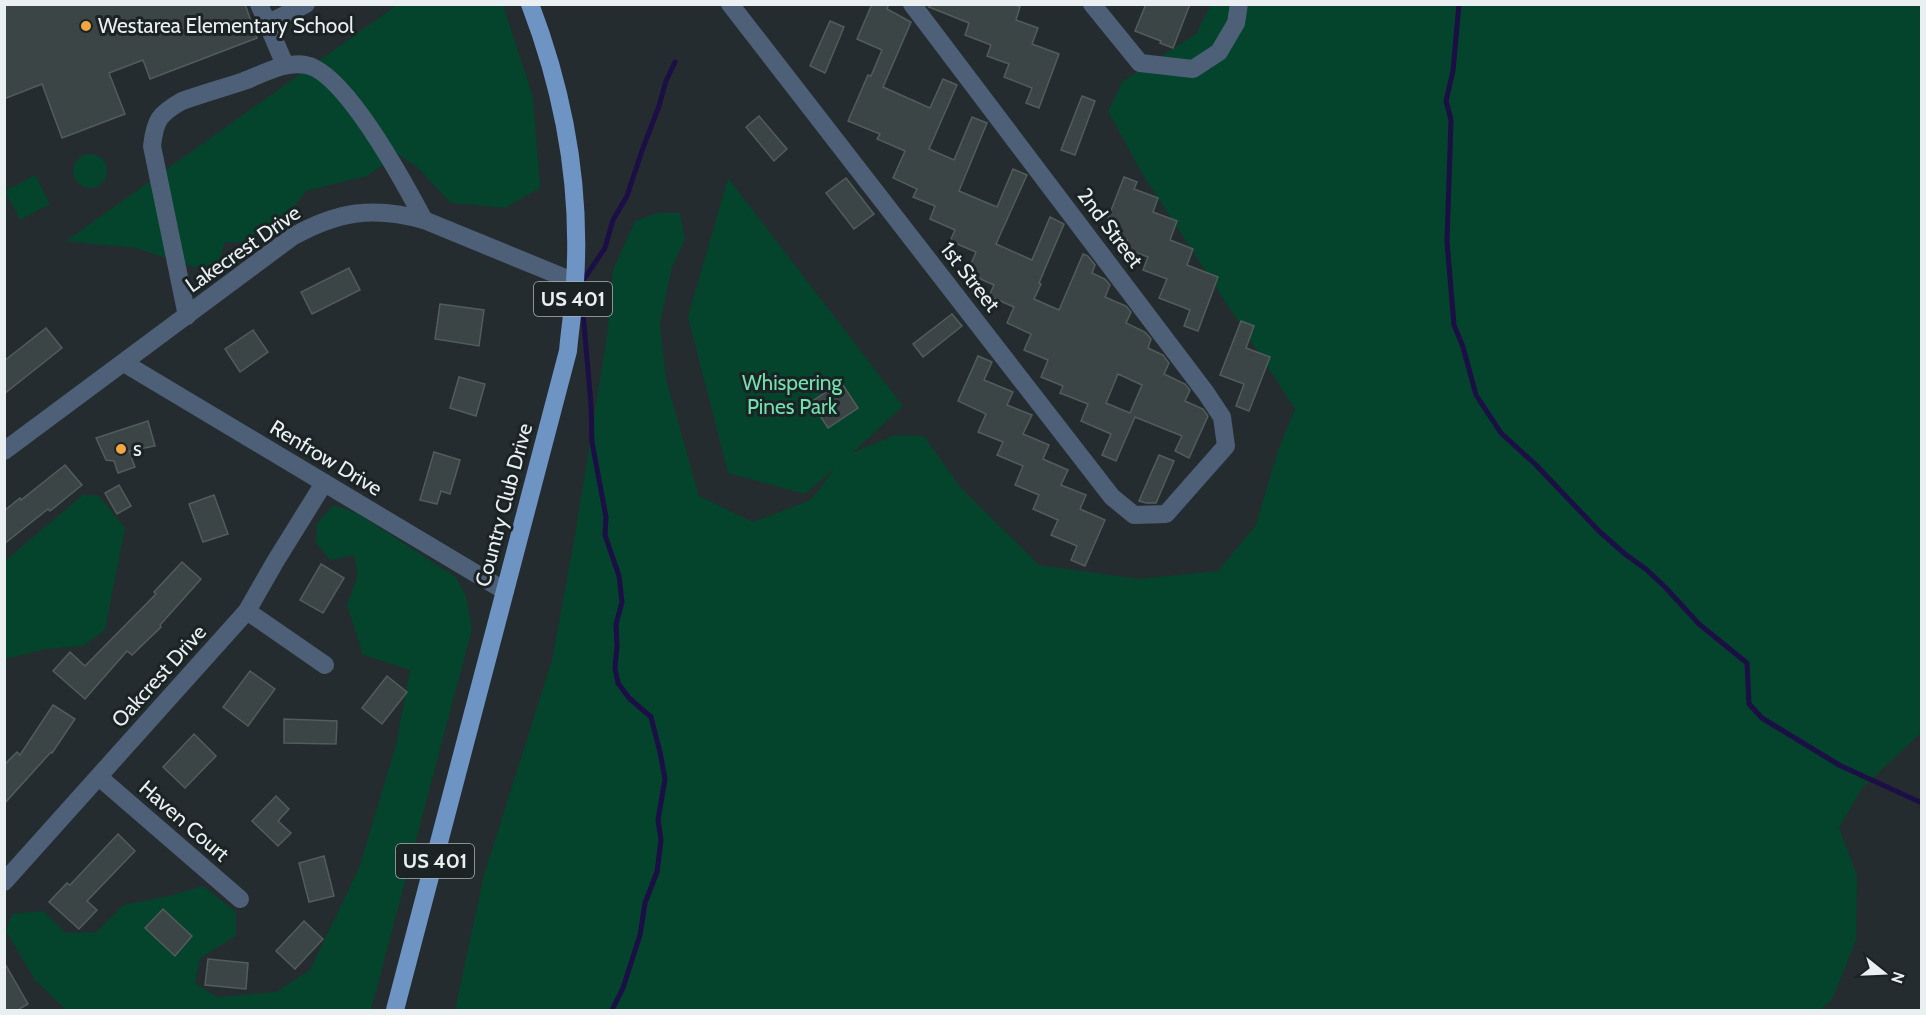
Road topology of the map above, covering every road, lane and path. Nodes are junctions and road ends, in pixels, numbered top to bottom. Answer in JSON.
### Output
{"nodes":[{"id":1,"x":259,"y":4,"type":"edge"},
{"id":2,"x":306,"y":4,"type":"edge"},
{"id":3,"x":530,"y":4,"type":"edge"},
{"id":4,"x":730,"y":4,"type":"edge"},
{"id":5,"x":912,"y":4,"type":"edge"},
{"id":6,"x":1092,"y":4,"type":"edge"},
{"id":7,"x":1239,"y":4,"type":"edge"},
{"id":8,"x":267,"y":24,"type":"junction"},
{"id":9,"x":285,"y":66,"type":"junction"},
{"id":10,"x":424,"y":220,"type":"junction"},
{"id":11,"x":575,"y":282,"type":"junction"},
{"id":12,"x":187,"y":316,"type":"junction"},
{"id":13,"x":124,"y":363,"type":"junction"},
{"id":14,"x":4,"y":451,"type":"edge"},
{"id":15,"x":324,"y":483,"type":"junction"},
{"id":16,"x":1193,"y":483,"type":"joint"},
{"id":17,"x":505,"y":591,"type":"junction"},
{"id":18,"x":247,"y":611,"type":"junction"},
{"id":19,"x":325,"y":665,"type":"dead end"},
{"id":20,"x":99,"y":777,"type":"junction"},
{"id":21,"x":4,"y":882,"type":"edge"},
{"id":22,"x":240,"y":899,"type":"dead end"},
{"id":23,"x":395,"y":1011,"type":"edge"}],
"edges":[{"from":1,"to":8,"type":"street"},
{"from":2,"to":8,"type":"street"},
{"from":3,"to":11,"type":"main road","name":"Country Club Drive","number":"US 401"},
{"from":4,"to":16,"type":"street","name":"1st Street"},
{"from":5,"to":16,"type":"street","name":"2nd Street"},
{"from":6,"to":7,"type":"street"},
{"from":8,"to":9,"type":"street"},
{"from":9,"to":10,"type":"street"},
{"from":9,"to":12,"type":"street"},
{"from":10,"to":11,"type":"street","name":"Lakecrest Drive"},
{"from":10,"to":12,"type":"street","name":"Lakecrest Drive"},
{"from":11,"to":17,"type":"main road","name":"Country Club Drive","number":"US 401"},
{"from":12,"to":13,"type":"street","name":"Lakecrest Drive"},
{"from":13,"to":14,"type":"street","name":"Lakecrest Drive"},
{"from":13,"to":15,"type":"street","name":"Renfrow Drive"},
{"from":15,"to":17,"type":"street","name":"Renfrow Drive"},
{"from":15,"to":18,"type":"street","name":"Oakcrest Drive"},
{"from":17,"to":23,"type":"main road","name":"Country Club Drive","number":"US 401"},
{"from":18,"to":19,"type":"street"},
{"from":18,"to":20,"type":"street","name":"Oakcrest Drive"},
{"from":20,"to":21,"type":"street","name":"Oakcrest Drive"},
{"from":20,"to":22,"type":"street","name":"Haven Court"}]}
